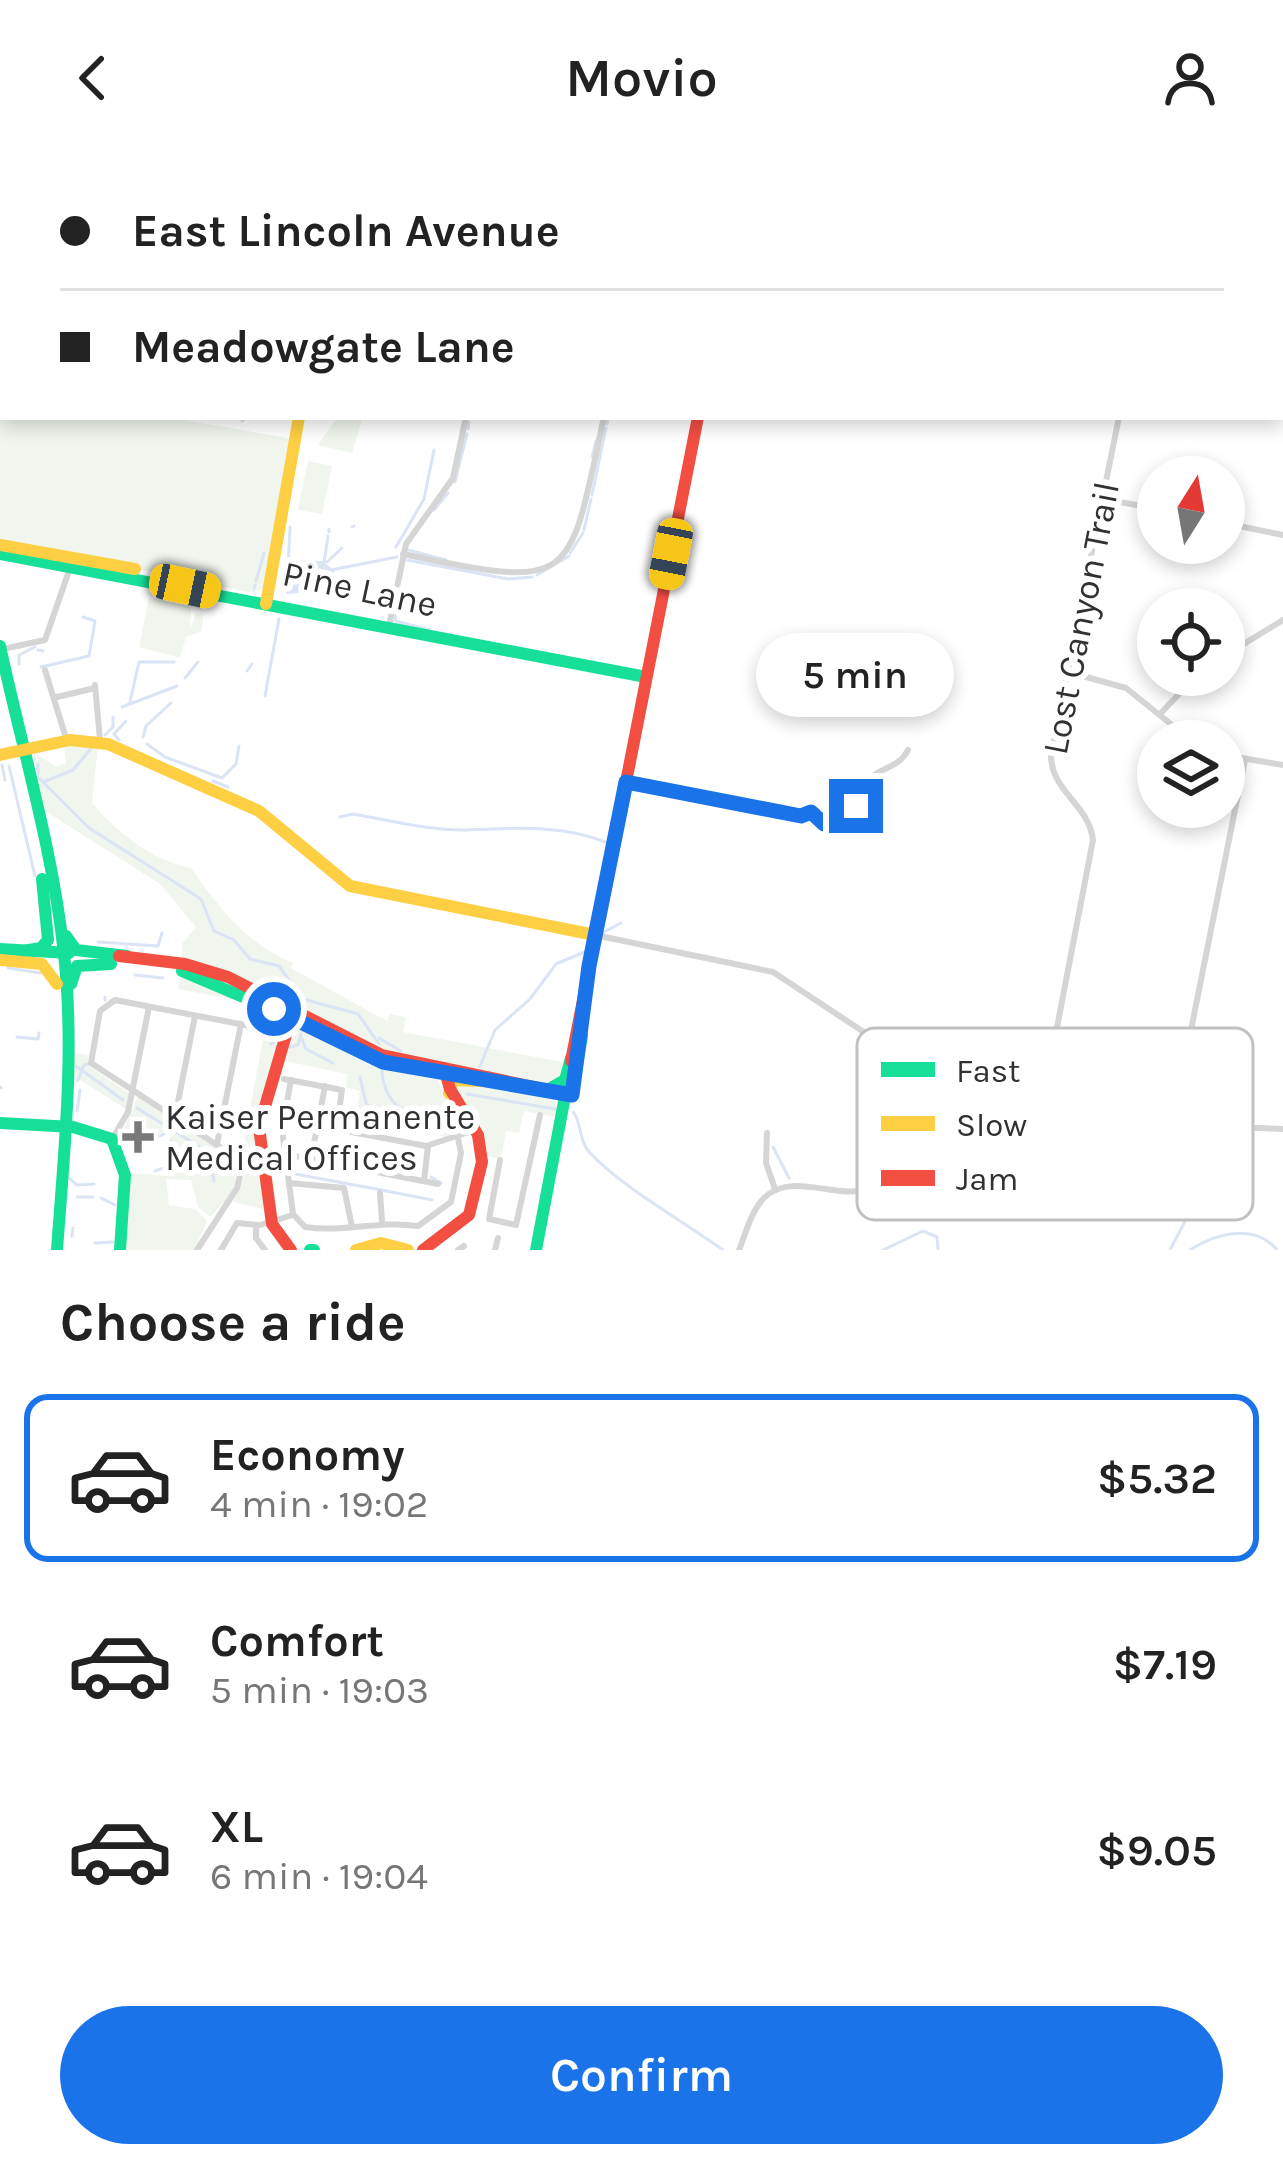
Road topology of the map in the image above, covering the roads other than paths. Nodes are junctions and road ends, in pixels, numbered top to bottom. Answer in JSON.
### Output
{"nodes":[{"id":1,"x":301,"y":420,"type":"edge"},
{"id":2,"x":465,"y":420,"type":"edge"},
{"id":3,"x":603,"y":420,"type":"edge"},
{"id":4,"x":697,"y":420,"type":"edge"},
{"id":5,"x":1118,"y":420,"type":"edge"},
{"id":6,"x":1103,"y":499,"type":"junction"},
{"id":7,"x":1137,"y":505,"type":"edge"},
{"id":8,"x":1245,"y":527,"type":"edge"},
{"id":9,"x":1283,"y":535,"type":"edge"},
{"id":10,"x":0,"y":551,"type":"edge"},
{"id":11,"x":403,"y":554,"type":"junction"},
{"id":12,"x":72,"y":559,"type":"junction"},
{"id":13,"x":273,"y":559,"type":"junction"},
{"id":14,"x":226,"y":589,"type":"junction"},
{"id":15,"x":266,"y":601,"type":"junction"},
{"id":16,"x":318,"y":609,"type":"junction"},
{"id":17,"x":1283,"y":620,"type":"edge"},
{"id":18,"x":389,"y":627,"type":"junction"},
{"id":19,"x":1245,"y":643,"type":"edge"},
{"id":20,"x":0,"y":648,"type":"edge"},
{"id":21,"x":44,"y":670,"type":"dead end"},
{"id":22,"x":1068,"y":672,"type":"junction"},
{"id":23,"x":646,"y":677,"type":"junction"},
{"id":24,"x":0,"y":692,"type":"edge"},
{"id":25,"x":1177,"y":696,"type":"edge"},
{"id":26,"x":57,"y":697,"type":"junction"},
{"id":27,"x":1160,"y":714,"type":"junction"},
{"id":28,"x":1167,"y":720,"type":"edge"},
{"id":29,"x":98,"y":738,"type":"junction"},
{"id":30,"x":67,"y":742,"type":"junction"},
{"id":31,"x":908,"y":750,"type":"dead end"},
{"id":32,"x":12,"y":752,"type":"edge"},
{"id":33,"x":1245,"y":760,"type":"edge"},
{"id":34,"x":1283,"y":765,"type":"edge"},
{"id":35,"x":626,"y":782,"type":"junction"},
{"id":36,"x":1231,"y":828,"type":"edge"},
{"id":37,"x":42,"y":879,"type":"junction"},
{"id":38,"x":59,"y":917,"type":"junction"},
{"id":39,"x":595,"y":935,"type":"junction"},
{"id":40,"x":22,"y":951,"type":"junction"},
{"id":41,"x":0,"y":956,"type":"edge"},
{"id":42,"x":127,"y":956,"type":"junction"},
{"id":43,"x":59,"y":957,"type":"junction"},
{"id":44,"x":111,"y":964,"type":"junction"},
{"id":45,"x":587,"y":979,"type":"junction"},
{"id":46,"x":57,"y":985,"type":"junction"},
{"id":47,"x":149,"y":1007,"type":"junction"},
{"id":48,"x":195,"y":1016,"type":"junction"},
{"id":49,"x":295,"y":1019,"type":"junction"},
{"id":50,"x":69,"y":1028,"type":"junction"},
{"id":51,"x":861,"y":1028,"type":"edge"},
{"id":52,"x":1057,"y":1028,"type":"edge"},
{"id":53,"x":1192,"y":1028,"type":"edge"},
{"id":54,"x":444,"y":1072,"type":"junction"},
{"id":55,"x":485,"y":1079,"type":"junction"},
{"id":56,"x":325,"y":1087,"type":"junction"},
{"id":57,"x":133,"y":1090,"type":"junction"},
{"id":58,"x":558,"y":1092,"type":"junction"},
{"id":59,"x":454,"y":1104,"type":"junction"},
{"id":60,"x":540,"y":1115,"type":"dead end"},
{"id":61,"x":175,"y":1117,"type":"junction"},
{"id":62,"x":0,"y":1123,"type":"edge"},
{"id":63,"x":61,"y":1126,"type":"junction"},
{"id":64,"x":472,"y":1131,"type":"junction"},
{"id":65,"x":767,"y":1133,"type":"dead end"},
{"id":66,"x":114,"y":1136,"type":"junction"},
{"id":67,"x":556,"y":1136,"type":"junction"},
{"id":68,"x":458,"y":1138,"type":"junction"},
{"id":69,"x":217,"y":1144,"type":"junction"},
{"id":70,"x":428,"y":1146,"type":"junction"},
{"id":71,"x":285,"y":1154,"type":"junction"},
{"id":72,"x":262,"y":1155,"type":"junction"},
{"id":73,"x":310,"y":1159,"type":"junction"},
{"id":74,"x":500,"y":1160,"type":"dead end"},
{"id":75,"x":424,"y":1181,"type":"junction"},
{"id":76,"x":438,"y":1184,"type":"dead end"},
{"id":77,"x":526,"y":1186,"type":"junction"},
{"id":78,"x":475,"y":1188,"type":"junction"},
{"id":79,"x":776,"y":1189,"type":"junction"},
{"id":80,"x":545,"y":1190,"type":"junction"},
{"id":81,"x":494,"y":1191,"type":"junction"},
{"id":82,"x":380,"y":1192,"type":"dead end"},
{"id":83,"x":857,"y":1193,"type":"edge"},
{"id":84,"x":293,"y":1215,"type":"junction"},
{"id":85,"x":432,"y":1216,"type":"junction"},
{"id":86,"x":382,"y":1221,"type":"junction"},
{"id":87,"x":272,"y":1222,"type":"junction"},
{"id":88,"x":368,"y":1222,"type":"junction"},
{"id":89,"x":256,"y":1225,"type":"junction"},
{"id":90,"x":352,"y":1227,"type":"junction"},
{"id":91,"x":445,"y":1234,"type":"junction"},
{"id":92,"x":498,"y":1238,"type":"dead end"},
{"id":93,"x":373,"y":1244,"type":"junction"},
{"id":94,"x":47,"y":1250,"type":"edge"},
{"id":95,"x":57,"y":1250,"type":"edge"},
{"id":96,"x":120,"y":1250,"type":"edge"},
{"id":97,"x":197,"y":1250,"type":"edge"},
{"id":98,"x":221,"y":1250,"type":"edge"},
{"id":99,"x":265,"y":1250,"type":"edge"},
{"id":100,"x":291,"y":1250,"type":"edge"},
{"id":101,"x":356,"y":1250,"type":"edge"},
{"id":102,"x":408,"y":1250,"type":"edge"},
{"id":103,"x":423,"y":1250,"type":"edge"},
{"id":104,"x":495,"y":1250,"type":"edge"},
{"id":105,"x":539,"y":1250,"type":"edge"},
{"id":106,"x":739,"y":1250,"type":"edge"}],
"edges":[{"from":1,"to":13,"type":"main road"},
{"from":2,"to":11,"type":"street"},
{"from":3,"to":11,"type":"street"},
{"from":4,"to":23,"type":"main road"},
{"from":5,"to":6,"type":"street","name":"Lost Canyon Trail"},
{"from":6,"to":7,"type":"street"},
{"from":6,"to":22,"type":"street","name":"Lost Canyon Trail"},
{"from":8,"to":9,"type":"street"},
{"from":10,"to":12,"type":"main road","name":"Pine Lane"},
{"from":11,"to":18,"type":"street"},
{"from":12,"to":14,"type":"main road","name":"Pine Lane"},
{"from":12,"to":15,"type":"main road","name":"Pine Lane"},
{"from":12,"to":20,"type":"street"},
{"from":13,"to":14,"type":"main road"},
{"from":13,"to":15,"type":"main road"},
{"from":13,"to":16,"type":"main road"},
{"from":14,"to":15,"type":"main road","name":"Pine Lane"},
{"from":15,"to":16,"type":"main road","name":"Pine Lane"},
{"from":15,"to":18,"type":"main road","name":"Pine Lane"},
{"from":16,"to":18,"type":"main road","name":"Pine Lane"},
{"from":17,"to":19,"type":"street"},
{"from":18,"to":23,"type":"main road","name":"Pine Lane"},
{"from":20,"to":32,"type":"main road"},
{"from":21,"to":26,"type":"street"},
{"from":22,"to":27,"type":"street"},
{"from":22,"to":52,"type":"street","name":"Lost Canyon Trail"},
{"from":23,"to":35,"type":"main road"},
{"from":24,"to":32,"type":"main road"},
{"from":25,"to":27,"type":"street"},
{"from":26,"to":29,"type":"street"},
{"from":26,"to":30,"type":"street"},
{"from":27,"to":28,"type":"street"},
{"from":29,"to":30,"type":"main road"},
{"from":29,"to":39,"type":"main road"},
{"from":30,"to":32,"type":"main road"},
{"from":31,"to":35,"type":"street"},
{"from":32,"to":37,"type":"main road"},
{"from":32,"to":38,"type":"main road"},
{"from":33,"to":34,"type":"street"},
{"from":35,"to":39,"type":"main road"},
{"from":36,"to":53,"type":"street"},
{"from":37,"to":40,"type":"main road"},
{"from":37,"to":43,"type":"main road"},
{"from":38,"to":42,"type":"main road"},
{"from":38,"to":43,"type":"main road"},
{"from":39,"to":45,"type":"main road"},
{"from":39,"to":51,"type":"street"},
{"from":40,"to":41,"type":"main road"},
{"from":40,"to":43,"type":"main road"},
{"from":41,"to":43,"type":"main road"},
{"from":41,"to":46,"type":"main road"},
{"from":42,"to":43,"type":"main road"},
{"from":42,"to":54,"type":"main road"},
{"from":43,"to":44,"type":"main road"},
{"from":43,"to":46,"type":"main road"},
{"from":43,"to":50,"type":"main road"},
{"from":44,"to":49,"type":"main road"},
{"from":44,"to":50,"type":"main road"},
{"from":45,"to":58,"type":"main road"},
{"from":45,"to":58,"type":"main road"},
{"from":46,"to":63,"type":"main road"},
{"from":47,"to":48,"type":"street"},
{"from":47,"to":57,"type":"street"},
{"from":47,"to":57,"type":"street"},
{"from":48,"to":61,"type":"street"},
{"from":48,"to":69,"type":"street"},
{"from":49,"to":54,"type":"main road"},
{"from":49,"to":72,"type":"main road"},
{"from":50,"to":63,"type":"main road"},
{"from":54,"to":55,"type":"main road"},
{"from":54,"to":59,"type":"main road"},
{"from":55,"to":58,"type":"main road"},
{"from":55,"to":59,"type":"main road"},
{"from":56,"to":70,"type":"street"},
{"from":56,"to":71,"type":"street"},
{"from":56,"to":73,"type":"street"},
{"from":57,"to":61,"type":"street"},
{"from":57,"to":66,"type":"street"},
{"from":58,"to":67,"type":"main road"},
{"from":58,"to":67,"type":"main road"},
{"from":58,"to":105,"type":"main road"},
{"from":59,"to":64,"type":"main road"},
{"from":60,"to":77,"type":"street"},
{"from":61,"to":69,"type":"street"},
{"from":62,"to":63,"type":"main road"},
{"from":63,"to":66,"type":"main road"},
{"from":63,"to":94,"type":"main road"},
{"from":63,"to":95,"type":"main road"},
{"from":64,"to":68,"type":"street"},
{"from":64,"to":78,"type":"main road"},
{"from":65,"to":79,"type":"street"},
{"from":66,"to":96,"type":"main road"},
{"from":67,"to":80,"type":"main road"},
{"from":68,"to":70,"type":"street"},
{"from":68,"to":85,"type":"street"},
{"from":69,"to":97,"type":"street"},
{"from":70,"to":75,"type":"street"},
{"from":71,"to":72,"type":"street"},
{"from":71,"to":73,"type":"street"},
{"from":72,"to":87,"type":"main road"},
{"from":73,"to":75,"type":"street"},
{"from":74,"to":81,"type":"street"},
{"from":75,"to":76,"type":"street"},
{"from":77,"to":80,"type":"street"},
{"from":77,"to":81,"type":"street"},
{"from":78,"to":81,"type":"street"},
{"from":78,"to":91,"type":"main road"},
{"from":79,"to":83,"type":"street"},
{"from":79,"to":106,"type":"street"},
{"from":80,"to":105,"type":"main road"},
{"from":82,"to":86,"type":"street"},
{"from":84,"to":87,"type":"street"},
{"from":84,"to":90,"type":"street"},
{"from":84,"to":90,"type":"street"},
{"from":85,"to":86,"type":"street"},
{"from":85,"to":91,"type":"street"},
{"from":86,"to":88,"type":"street"},
{"from":87,"to":89,"type":"street"},
{"from":87,"to":100,"type":"main road"},
{"from":88,"to":90,"type":"street"},
{"from":88,"to":93,"type":"street"},
{"from":89,"to":98,"type":"street"},
{"from":89,"to":99,"type":"street"},
{"from":91,"to":103,"type":"main road"},
{"from":92,"to":104,"type":"street"},
{"from":93,"to":101,"type":"main road"},
{"from":93,"to":102,"type":"main road"}]}
